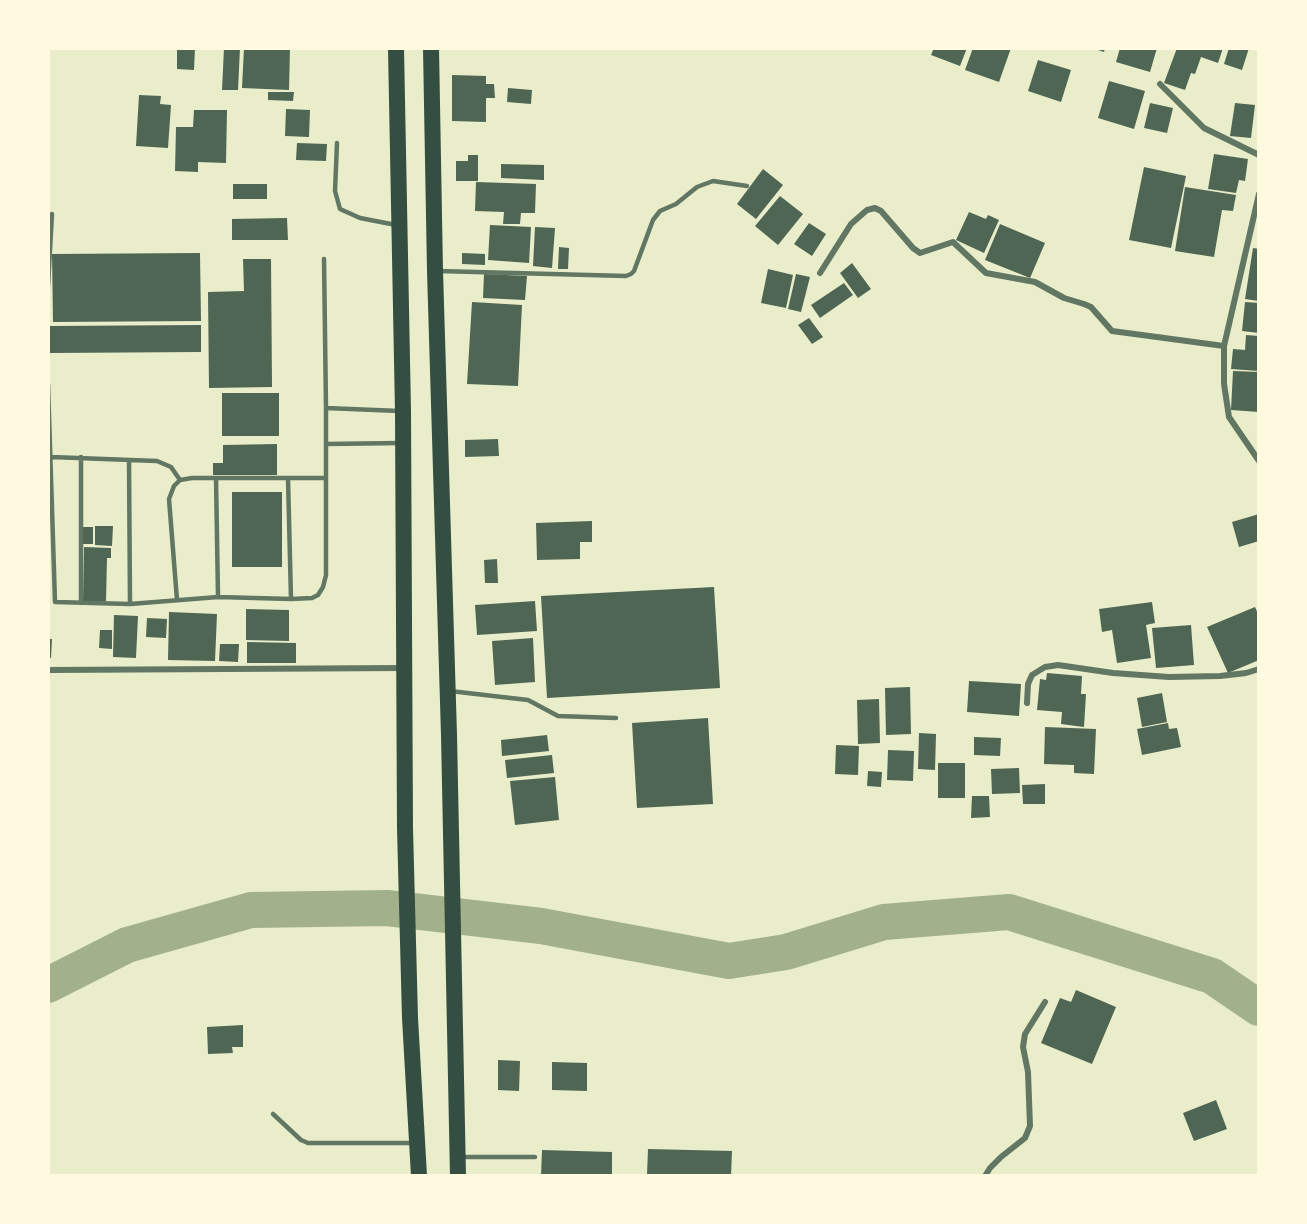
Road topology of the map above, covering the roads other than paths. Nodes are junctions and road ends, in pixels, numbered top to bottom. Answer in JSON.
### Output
{"nodes":[{"id":1,"x":396,"y":48,"type":"edge"},
{"id":2,"x":431,"y":48,"type":"edge"},
{"id":3,"x":1160,"y":84,"type":"dead end"},
{"id":4,"x":337,"y":143,"type":"dead end"},
{"id":5,"x":1259,"y":155,"type":"edge"},
{"id":6,"x":747,"y":186,"type":"dead end"},
{"id":7,"x":1259,"y":194,"type":"edge"},
{"id":8,"x":52,"y":214,"type":"dead end"},
{"id":9,"x":399,"y":225,"type":"junction"},
{"id":10,"x":1251,"y":228,"type":"junction"},
{"id":11,"x":1259,"y":230,"type":"edge"},
{"id":12,"x":324,"y":259,"type":"dead end"},
{"id":13,"x":435,"y":271,"type":"junction"},
{"id":14,"x":820,"y":273,"type":"dead end"},
{"id":15,"x":48,"y":286,"type":"edge"},
{"id":16,"x":1224,"y":346,"type":"junction"},
{"id":17,"x":48,"y":384,"type":"edge"},
{"id":18,"x":326,"y":408,"type":"junction"},
{"id":19,"x":404,"y":412,"type":"junction"},
{"id":20,"x":403,"y":443,"type":"junction"},
{"id":21,"x":326,"y":444,"type":"junction"},
{"id":22,"x":51,"y":457,"type":"junction"},
{"id":23,"x":81,"y":457,"type":"junction"},
{"id":24,"x":129,"y":460,"type":"junction"},
{"id":25,"x":1259,"y":460,"type":"edge"},
{"id":26,"x":216,"y":478,"type":"junction"},
{"id":27,"x":288,"y":478,"type":"junction"},
{"id":28,"x":326,"y":478,"type":"junction"},
{"id":29,"x":180,"y":480,"type":"junction"},
{"id":30,"x":218,"y":597,"type":"junction"},
{"id":31,"x":291,"y":599,"type":"junction"},
{"id":32,"x":177,"y":600,"type":"junction"},
{"id":33,"x":48,"y":601,"type":"edge"},
{"id":34,"x":55,"y":602,"type":"junction"},
{"id":35,"x":81,"y":603,"type":"junction"},
{"id":36,"x":130,"y":604,"type":"junction"},
{"id":37,"x":404,"y":668,"type":"junction"},
{"id":38,"x":1259,"y":669,"type":"edge"},
{"id":39,"x":48,"y":670,"type":"edge"},
{"id":40,"x":447,"y":690,"type":"junction"},
{"id":41,"x":1027,"y":703,"type":"dead end"},
{"id":42,"x":616,"y":718,"type":"dead end"},
{"id":43,"x":1045,"y":1002,"type":"dead end"},
{"id":44,"x":273,"y":1114,"type":"dead end"},
{"id":45,"x":417,"y":1143,"type":"junction"},
{"id":46,"x":458,"y":1157,"type":"junction"},
{"id":47,"x":535,"y":1157,"type":"dead end"},
{"id":48,"x":419,"y":1176,"type":"edge"},
{"id":49,"x":458,"y":1176,"type":"edge"},
{"id":50,"x":985,"y":1176,"type":"edge"}],
"edges":[{"from":1,"to":9,"type":"highway"},
{"from":2,"to":13,"type":"highway"},
{"from":3,"to":5,"type":"street"},
{"from":4,"to":9,"type":"lane"},
{"from":6,"to":13,"type":"lane"},
{"from":7,"to":10,"type":"street"},
{"from":8,"to":15,"type":"lane"},
{"from":9,"to":19,"type":"highway"},
{"from":10,"to":11,"type":"street"},
{"from":10,"to":16,"type":"street"},
{"from":12,"to":18,"type":"lane"},
{"from":13,"to":40,"type":"highway"},
{"from":14,"to":16,"type":"street"},
{"from":16,"to":25,"type":"street"},
{"from":17,"to":22,"type":"lane"},
{"from":18,"to":19,"type":"lane"},
{"from":18,"to":21,"type":"lane"},
{"from":19,"to":20,"type":"highway"},
{"from":20,"to":21,"type":"lane"},
{"from":20,"to":37,"type":"highway"},
{"from":21,"to":28,"type":"lane"},
{"from":22,"to":23,"type":"lane"},
{"from":22,"to":34,"type":"lane"},
{"from":23,"to":24,"type":"lane"},
{"from":23,"to":35,"type":"lane"},
{"from":24,"to":29,"type":"lane"},
{"from":24,"to":36,"type":"lane"},
{"from":26,"to":27,"type":"lane"},
{"from":26,"to":29,"type":"lane"},
{"from":26,"to":30,"type":"lane"},
{"from":27,"to":28,"type":"lane"},
{"from":27,"to":31,"type":"lane"},
{"from":28,"to":31,"type":"lane"},
{"from":29,"to":32,"type":"lane"},
{"from":30,"to":31,"type":"lane"},
{"from":30,"to":32,"type":"lane"},
{"from":32,"to":36,"type":"lane"},
{"from":33,"to":34,"type":"lane"},
{"from":34,"to":35,"type":"lane"},
{"from":35,"to":36,"type":"lane"},
{"from":37,"to":39,"type":"street"},
{"from":37,"to":45,"type":"highway"},
{"from":38,"to":41,"type":"street"},
{"from":40,"to":42,"type":"lane"},
{"from":40,"to":46,"type":"highway"},
{"from":43,"to":50,"type":"street"},
{"from":44,"to":45,"type":"lane"},
{"from":45,"to":48,"type":"highway"},
{"from":46,"to":47,"type":"lane"},
{"from":46,"to":49,"type":"highway"}]}
